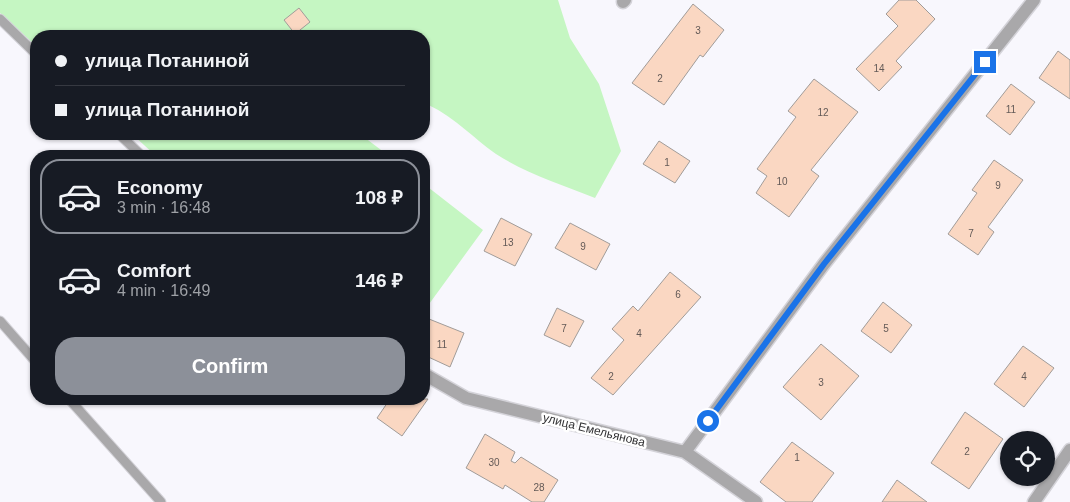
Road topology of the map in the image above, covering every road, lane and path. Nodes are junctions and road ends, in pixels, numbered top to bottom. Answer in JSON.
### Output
{"nodes":[{"id":1,"x":1034,"y":0,"type":"edge"},
{"id":2,"x":0,"y":19,"type":"edge"},
{"id":3,"x":30,"y":48,"type":"edge"},
{"id":4,"x":125,"y":140,"type":"edge"},
{"id":5,"x":136,"y":150,"type":"edge"},
{"id":6,"x":0,"y":321,"type":"edge"},
{"id":7,"x":30,"y":355,"type":"edge"},
{"id":8,"x":430,"y":377,"type":"edge"},
{"id":9,"x":74,"y":405,"type":"edge"},
{"id":10,"x":1070,"y":450,"type":"edge"},
{"id":11,"x":686,"y":452,"type":"junction"},
{"id":12,"x":161,"y":502,"type":"edge"},
{"id":13,"x":756,"y":502,"type":"edge"},
{"id":14,"x":1034,"y":502,"type":"edge"}],
"edges":[{"from":1,"to":11,"type":"street"},
{"from":2,"to":3,"type":"lane"},
{"from":4,"to":5,"type":"lane"},
{"from":6,"to":7,"type":"lane"},
{"from":8,"to":11,"type":"street","name":"улица Емельянова"},
{"from":9,"to":12,"type":"lane"},
{"from":10,"to":14,"type":"street"},
{"from":11,"to":13,"type":"street","name":"улица Емельянова"}]}
